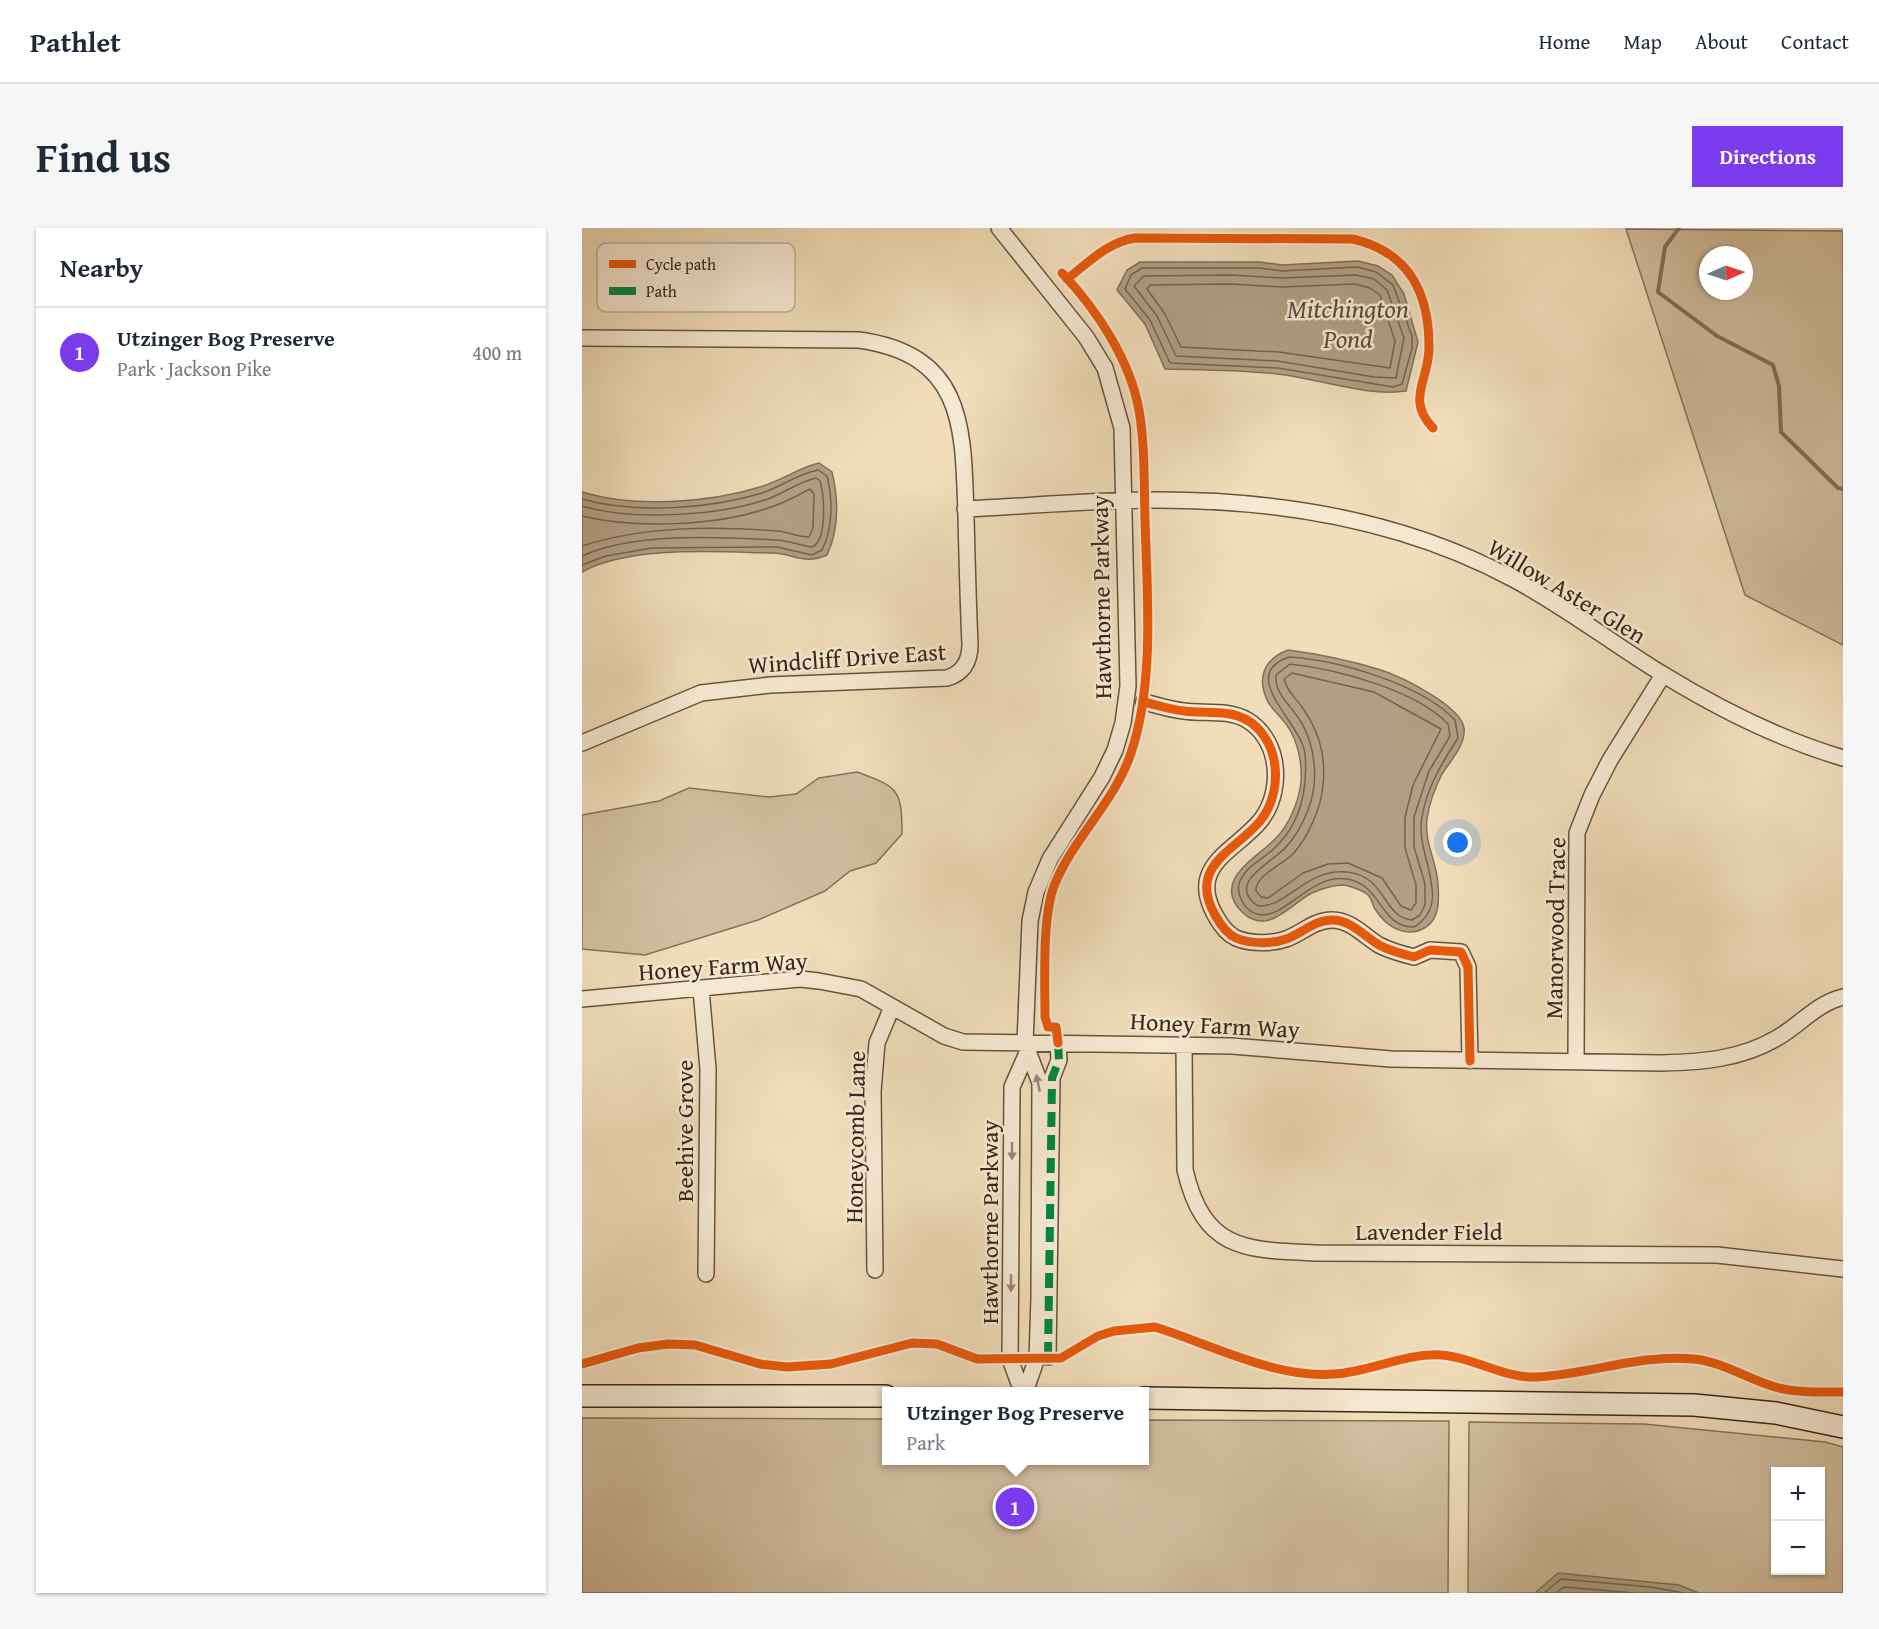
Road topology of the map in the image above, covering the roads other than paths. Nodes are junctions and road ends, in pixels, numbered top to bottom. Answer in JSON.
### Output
{"nodes":[{"id":1,"x":999,"y":228,"type":"edge"},
{"id":2,"x":582,"y":338,"type":"edge"},
{"id":3,"x":1123,"y":502,"type":"junction"},
{"id":4,"x":966,"y":509,"type":"junction"},
{"id":5,"x":1663,"y":675,"type":"junction"},
{"id":6,"x":1144,"y":702,"type":"dead end"},
{"id":7,"x":582,"y":743,"type":"edge"},
{"id":8,"x":1843,"y":758,"type":"edge"},
{"id":9,"x":701,"y":989,"type":"junction"},
{"id":10,"x":1843,"y":997,"type":"edge"},
{"id":11,"x":582,"y":999,"type":"edge"},
{"id":12,"x":892,"y":1007,"type":"junction"},
{"id":13,"x":1058,"y":1043,"type":"junction"},
{"id":14,"x":1184,"y":1044,"type":"junction"},
{"id":15,"x":1026,"y":1048,"type":"junction"},
{"id":16,"x":1576,"y":1060,"type":"junction"},
{"id":17,"x":1470,"y":1061,"type":"junction"},
{"id":18,"x":1843,"y":1269,"type":"edge"},
{"id":19,"x":875,"y":1270,"type":"dead end"},
{"id":20,"x":706,"y":1274,"type":"dead end"},
{"id":21,"x":1048,"y":1357,"type":"dead end"},
{"id":22,"x":1022,"y":1387,"type":"edge"},
{"id":23,"x":1026,"y":1387,"type":"edge"},
{"id":24,"x":582,"y":1396,"type":"edge"},
{"id":25,"x":882,"y":1396,"type":"edge"},
{"id":26,"x":1149,"y":1398,"type":"edge"},
{"id":27,"x":1843,"y":1427,"type":"edge"}],
"edges":[{"from":1,"to":3,"type":"street","name":"Hawthorne Parkway"},
{"from":2,"to":4,"type":"street"},
{"from":3,"to":4,"type":"street","name":"Willow Aster Glen"},
{"from":3,"to":5,"type":"street","name":"Willow Aster Glen"},
{"from":3,"to":15,"type":"street","name":"Hawthorne Parkway"},
{"from":4,"to":7,"type":"street","name":"Windcliff Drive East"},
{"from":5,"to":8,"type":"street","name":"Willow Aster Glen"},
{"from":5,"to":16,"type":"street","name":"Manorwood Trace"},
{"from":6,"to":17,"type":"street"},
{"from":9,"to":11,"type":"street","name":"Honey Farm Way"},
{"from":9,"to":12,"type":"street","name":"Honey Farm Way"},
{"from":9,"to":20,"type":"street","name":"Beehive Grove"},
{"from":10,"to":16,"type":"street","name":"Honey Farm Way"},
{"from":12,"to":15,"type":"street","name":"Honey Farm Way"},
{"from":12,"to":19,"type":"street","name":"Honeycomb Lane"},
{"from":13,"to":14,"type":"street","name":"Honey Farm Way"},
{"from":13,"to":15,"type":"street","name":"Honey Farm Way"},
{"from":13,"to":21,"type":"street"},
{"from":14,"to":17,"type":"street","name":"Honey Farm Way"},
{"from":14,"to":18,"type":"street","name":"Lavender Field"},
{"from":15,"to":22,"type":"street","name":"Hawthorne Parkway","one_way":true},
{"from":23,"to":15,"type":"street","name":"Hawthorne Parkway","one_way":true},
{"from":16,"to":17,"type":"street","name":"Honey Farm Way"},
{"from":24,"to":25,"type":"main road"},
{"from":26,"to":27,"type":"main road"}]}
